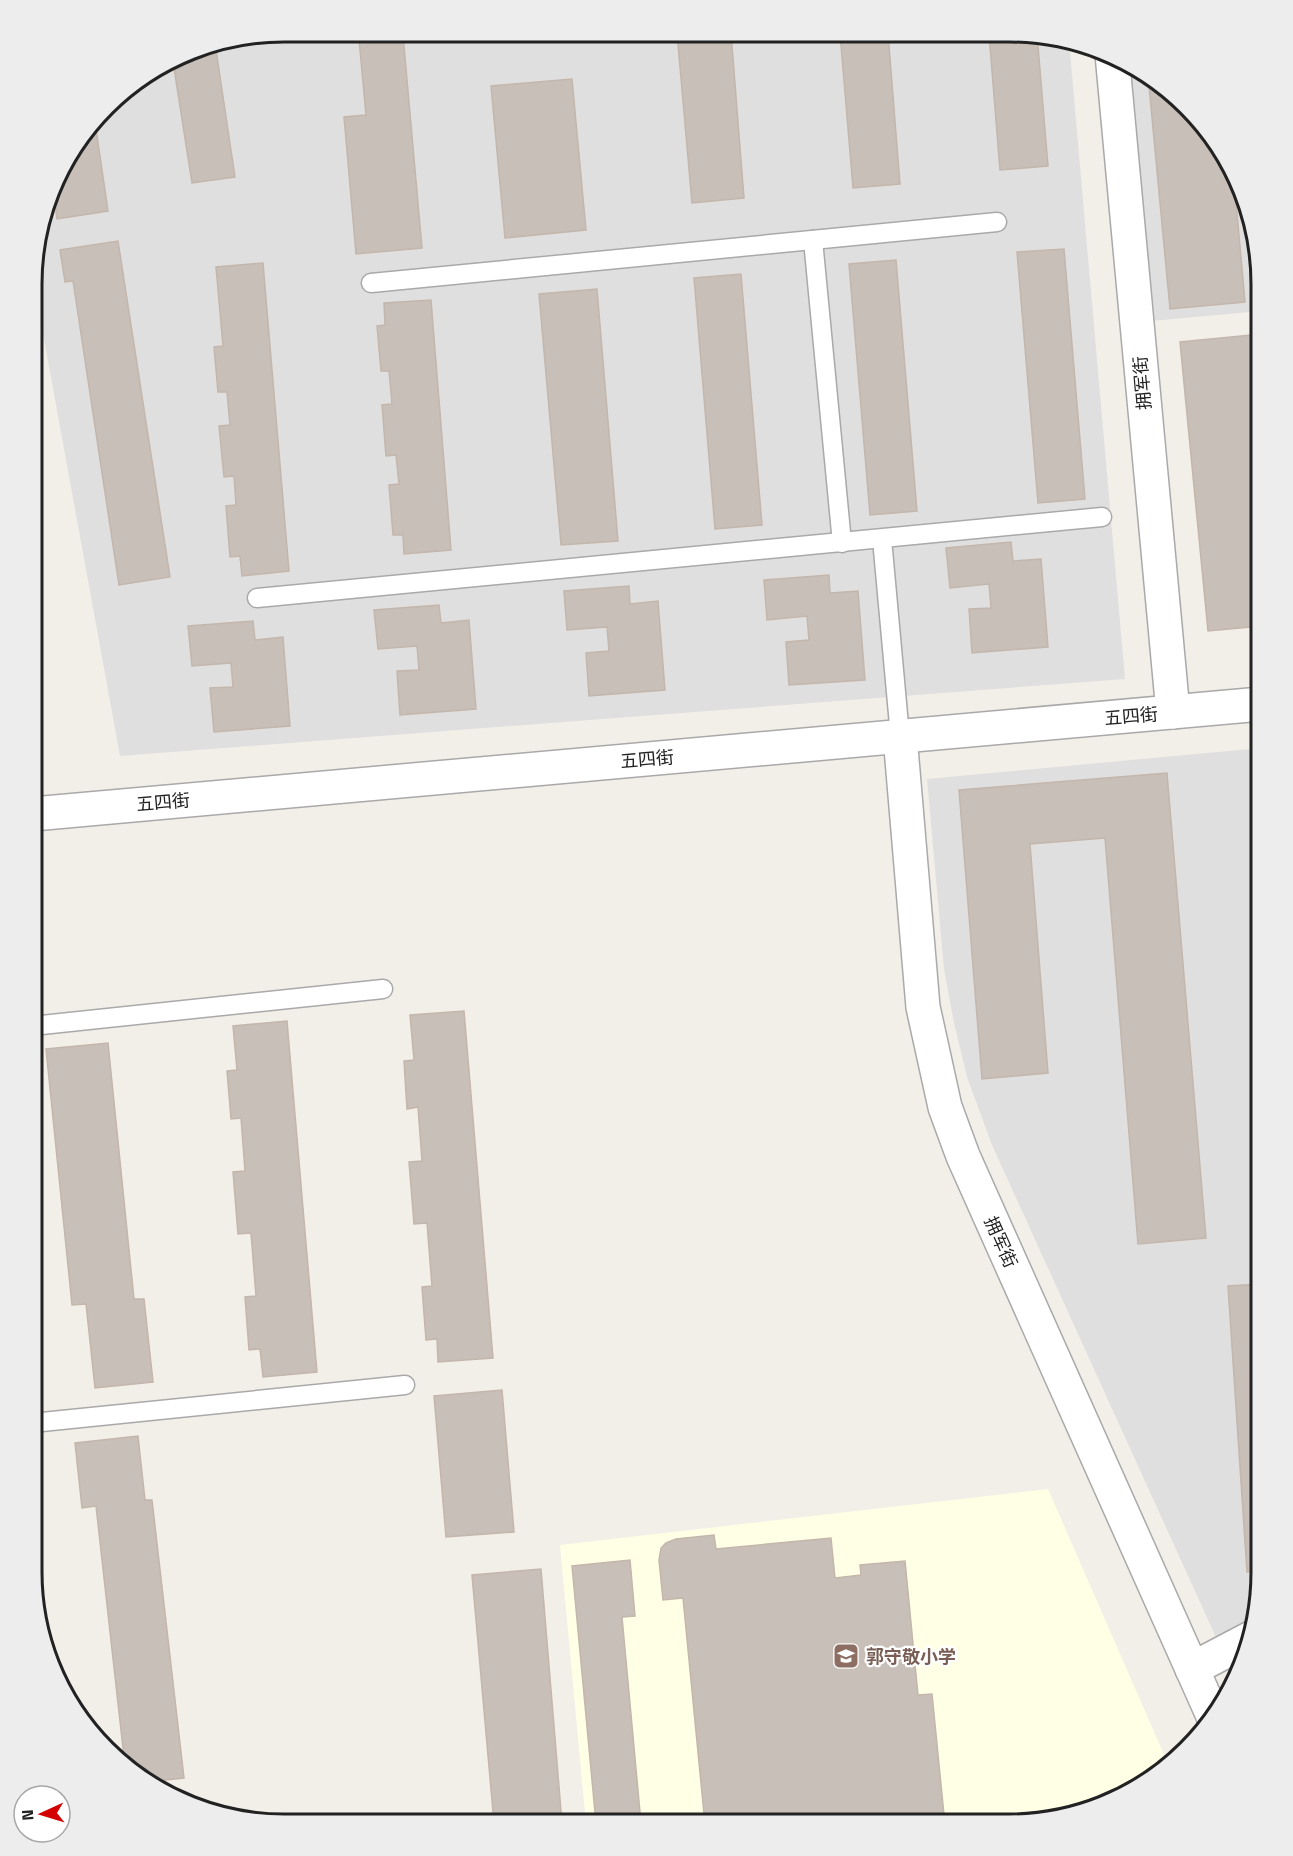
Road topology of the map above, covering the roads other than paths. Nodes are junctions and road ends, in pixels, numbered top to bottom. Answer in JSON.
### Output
{"nodes":[{"id":1,"x":1113,"y":66,"type":"edge"},
{"id":2,"x":998,"y":222,"type":"dead end"},
{"id":3,"x":813,"y":240,"type":"junction"},
{"id":4,"x":371,"y":283,"type":"dead end"},
{"id":5,"x":1102,"y":517,"type":"dead end"},
{"id":6,"x":882,"y":539,"type":"junction"},
{"id":7,"x":842,"y":543,"type":"junction"},
{"id":8,"x":257,"y":598,"type":"dead end"},
{"id":9,"x":1251,"y":705,"type":"edge"},
{"id":10,"x":1173,"y":712,"type":"junction"},
{"id":11,"x":900,"y":736,"type":"junction"},
{"id":12,"x":42,"y":813,"type":"edge"},
{"id":13,"x":383,"y":989,"type":"dead end"},
{"id":14,"x":42,"y":1025,"type":"edge"},
{"id":15,"x":405,"y":1385,"type":"dead end"},
{"id":16,"x":42,"y":1422,"type":"edge"},
{"id":17,"x":1240,"y":1644,"type":"edge"},
{"id":18,"x":1192,"y":1669,"type":"junction"},
{"id":19,"x":1209,"y":1708,"type":"edge"}],
"edges":[{"from":1,"to":10,"type":"street","name":"拥军街"},
{"from":2,"to":3,"type":"lane"},
{"from":3,"to":4,"type":"lane"},
{"from":3,"to":7,"type":"lane"},
{"from":5,"to":6,"type":"lane"},
{"from":6,"to":7,"type":"lane"},
{"from":6,"to":11,"type":"lane"},
{"from":7,"to":8,"type":"lane"},
{"from":9,"to":10,"type":"street","name":"五四街"},
{"from":10,"to":11,"type":"street","name":"五四街"},
{"from":11,"to":12,"type":"street","name":"五四街"},
{"from":11,"to":18,"type":"street","name":"拥军街"},
{"from":13,"to":14,"type":"lane"},
{"from":15,"to":16,"type":"lane"},
{"from":17,"to":18,"type":"street"},
{"from":18,"to":19,"type":"street","name":"拥军街"}]}
